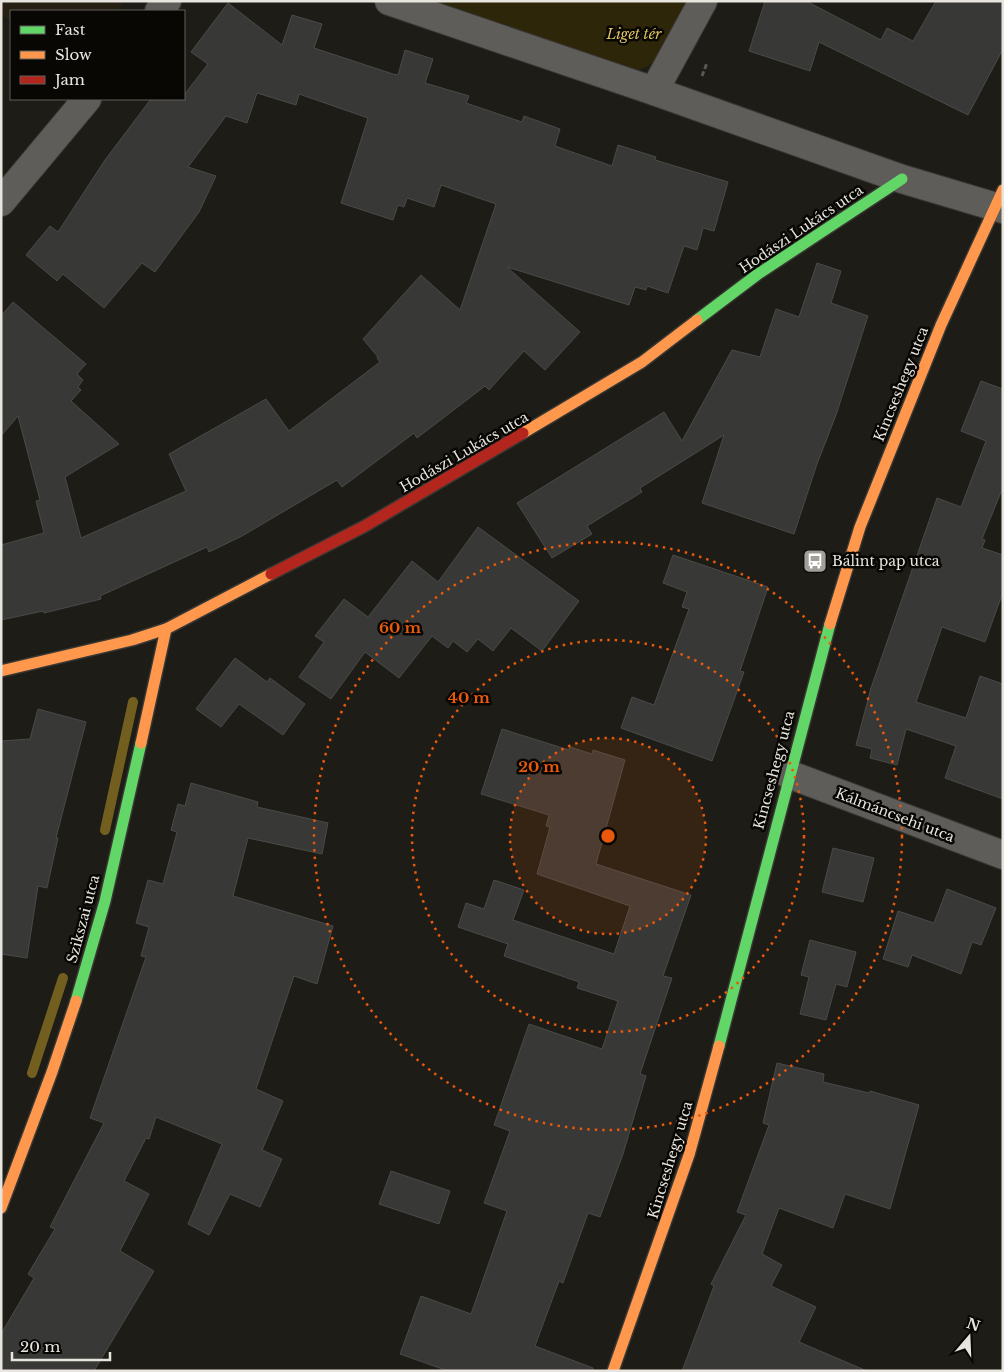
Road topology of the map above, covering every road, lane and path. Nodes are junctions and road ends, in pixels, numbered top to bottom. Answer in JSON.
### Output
{"nodes":[{"id":1,"x":389,"y":1,"type":"edge"},
{"id":2,"x":703,"y":1,"type":"edge"},
{"id":3,"x":654,"y":91,"type":"junction"},
{"id":4,"x":85,"y":100,"type":"edge"},
{"id":5,"x":902,"y":179,"type":"junction"},
{"id":6,"x":1,"y":202,"type":"edge"},
{"id":7,"x":1000,"y":202,"type":"edge"},
{"id":8,"x":166,"y":629,"type":"junction"},
{"id":9,"x":1,"y":671,"type":"edge"},
{"id":10,"x":788,"y":774,"type":"junction"},
{"id":11,"x":1003,"y":855,"type":"edge"},
{"id":12,"x":1,"y":1208,"type":"edge"},
{"id":13,"x":613,"y":1371,"type":"edge"}],
"edges":[{"from":1,"to":3,"type":"street"},
{"from":2,"to":3,"type":"street"},
{"from":3,"to":5,"type":"street"},
{"from":4,"to":6,"type":"street"},
{"from":5,"to":7,"type":"street"},
{"from":5,"to":8,"type":"street","name":"Hodászi Lukács utca"},
{"from":7,"to":10,"type":"street","name":"Kincseshegy utca"},
{"from":8,"to":9,"type":"street","name":"Hodászi Lukács utca"},
{"from":8,"to":12,"type":"street","name":"Szikszai utca"},
{"from":10,"to":11,"type":"street","name":"Kálmáncsehi utca"},
{"from":10,"to":13,"type":"street","name":"Kincseshegy utca"}]}
